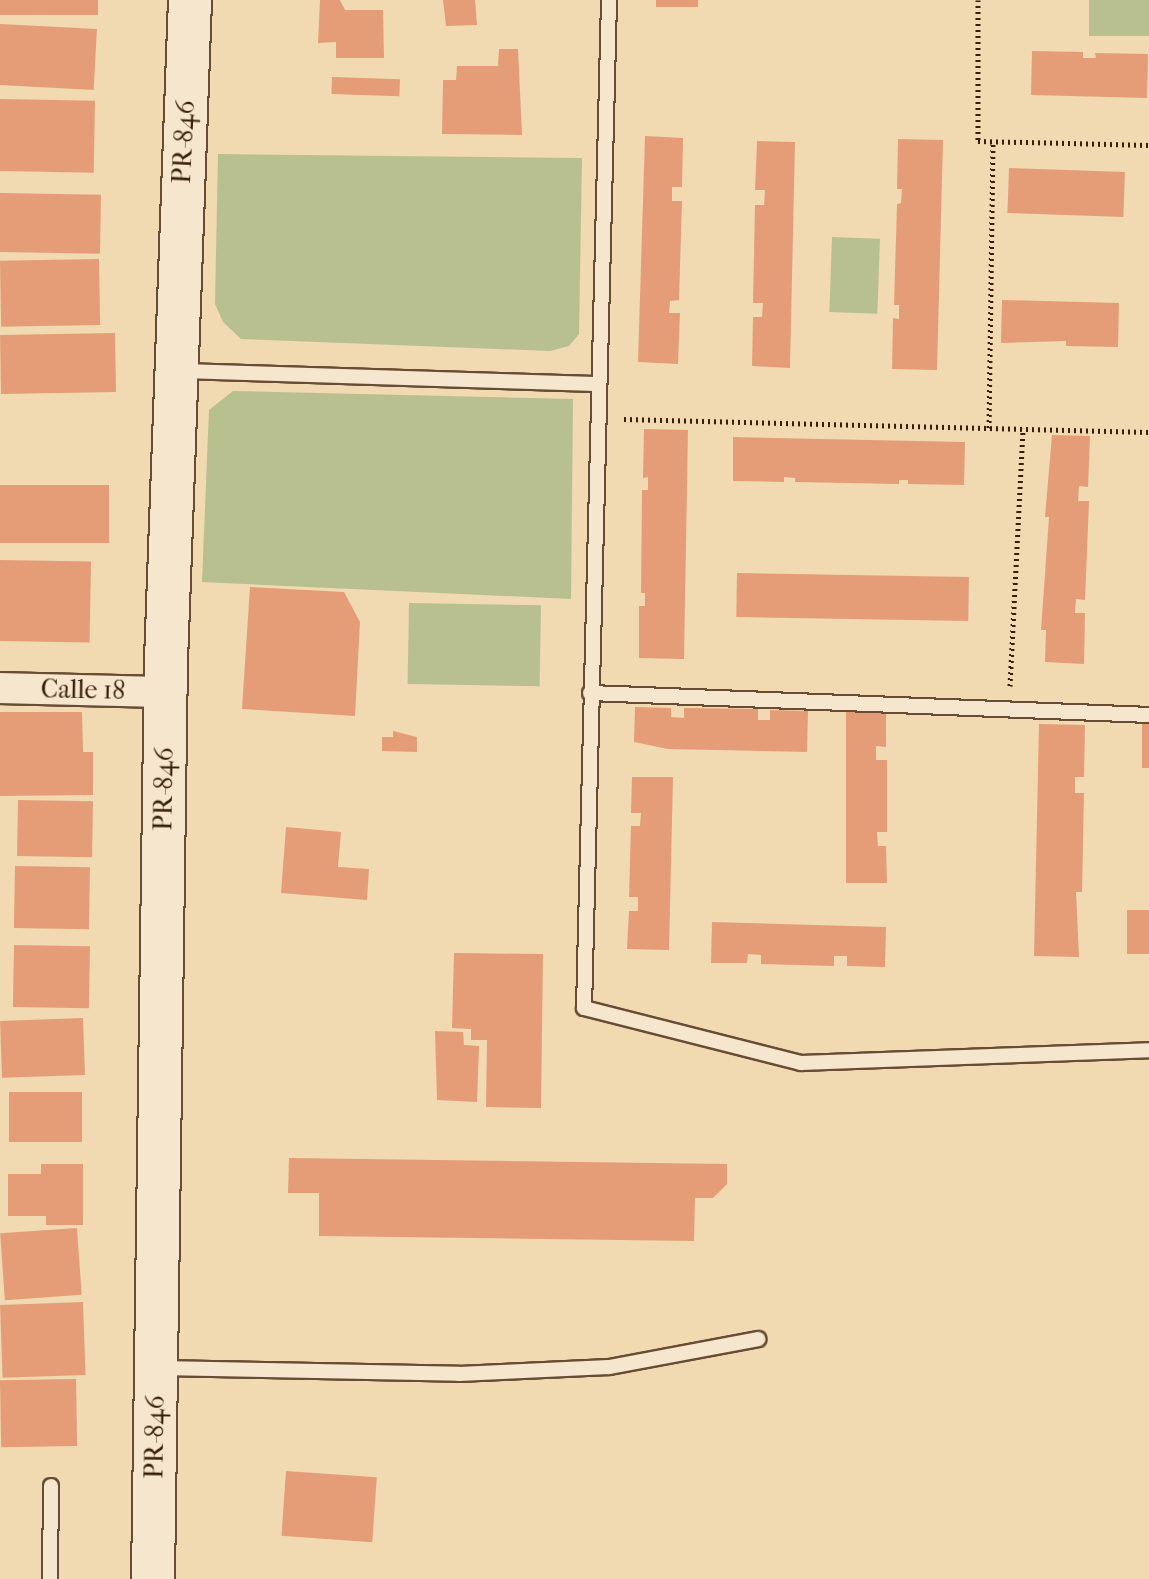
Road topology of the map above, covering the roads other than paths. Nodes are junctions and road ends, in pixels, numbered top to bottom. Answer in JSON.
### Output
{"nodes":[{"id":1,"x":190,"y":0,"type":"edge"},
{"id":2,"x":609,"y":0,"type":"edge"},
{"id":3,"x":173,"y":370,"type":"junction"},
{"id":4,"x":596,"y":384,"type":"junction"},
{"id":5,"x":0,"y":688,"type":"edge"},
{"id":6,"x":166,"y":692,"type":"junction"},
{"id":7,"x":590,"y":693,"type":"junction"},
{"id":8,"x":1149,"y":715,"type":"edge"},
{"id":9,"x":1149,"y":1050,"type":"edge"},
{"id":10,"x":758,"y":1339,"type":"dead end"},
{"id":11,"x":156,"y":1368,"type":"junction"},
{"id":12,"x":51,"y":1486,"type":"dead end"},
{"id":13,"x":50,"y":1579,"type":"edge"},
{"id":14,"x":153,"y":1579,"type":"edge"}],
"edges":[{"from":1,"to":3,"type":"street","name":"PR-846","number":"PR-846"},
{"from":2,"to":4,"type":"lane"},
{"from":3,"to":4,"type":"lane"},
{"from":3,"to":6,"type":"street","name":"PR-846","number":"PR-846"},
{"from":4,"to":7,"type":"lane"},
{"from":5,"to":6,"type":"street","name":"Calle 18"},
{"from":6,"to":11,"type":"street","name":"PR-846","number":"PR-846"},
{"from":7,"to":8,"type":"lane"},
{"from":7,"to":9,"type":"lane"},
{"from":10,"to":11,"type":"lane"},
{"from":11,"to":14,"type":"street","name":"PR-846","number":"PR-846"},
{"from":12,"to":13,"type":"lane"}]}
